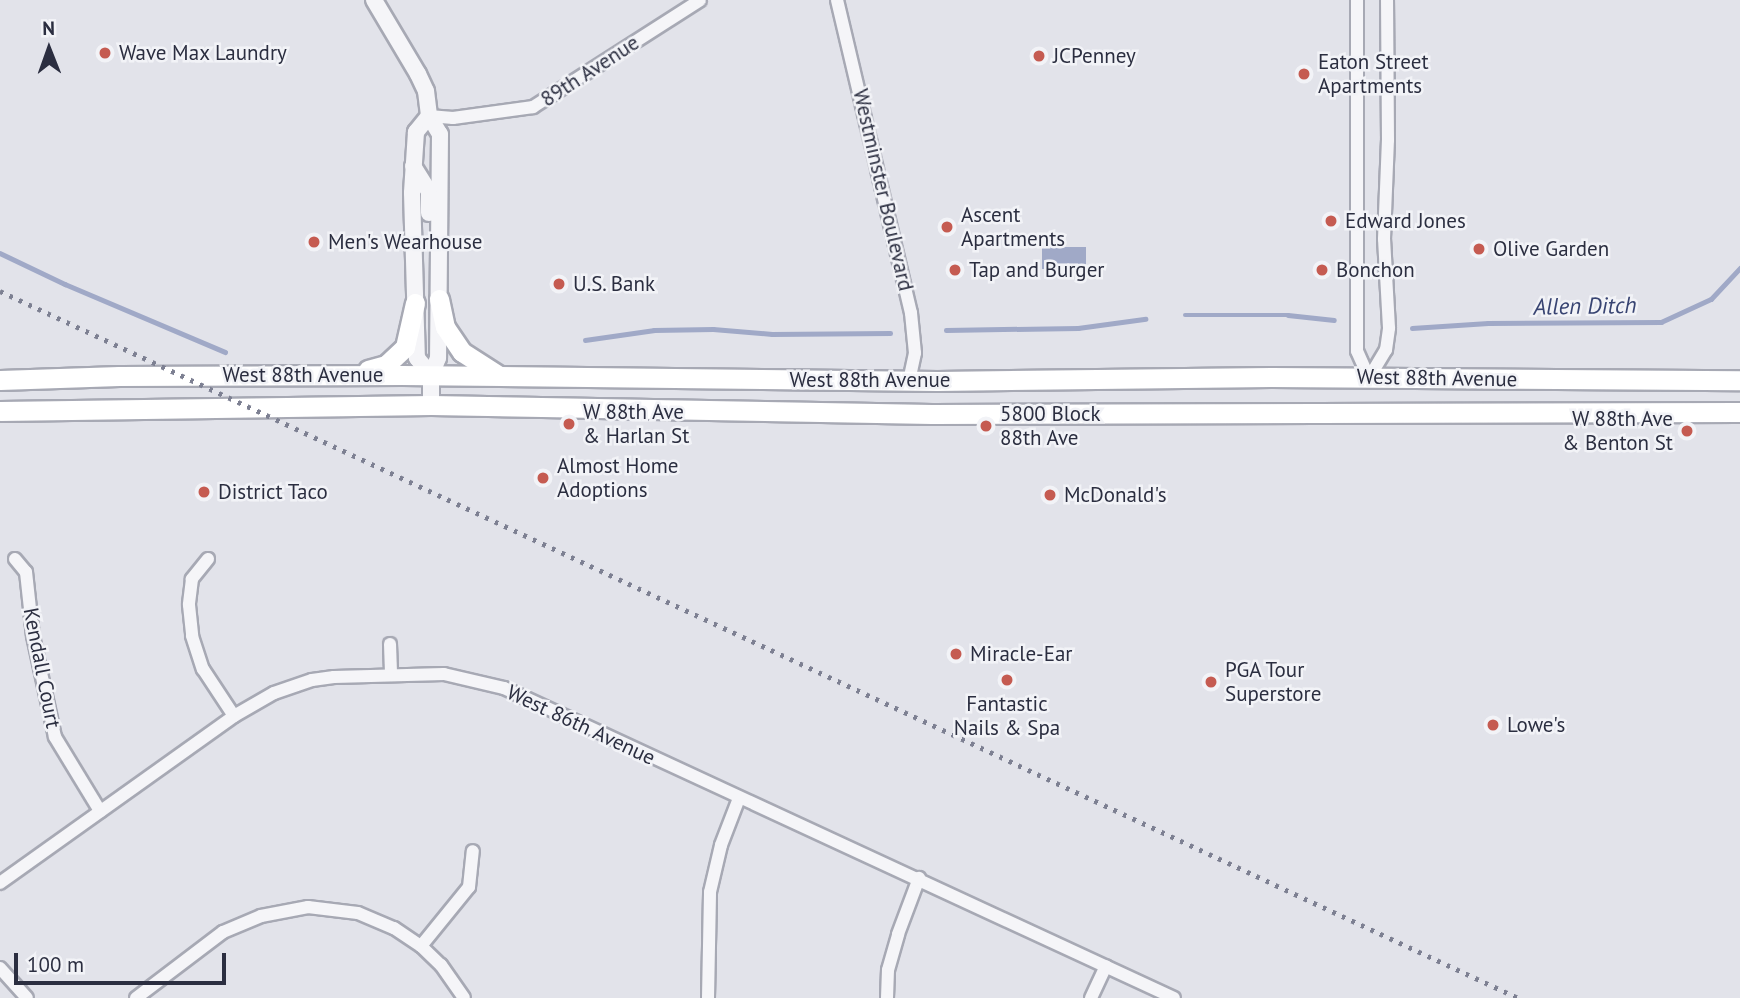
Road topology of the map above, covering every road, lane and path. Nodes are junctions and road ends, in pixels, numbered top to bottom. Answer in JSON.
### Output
{"nodes":[{"id":1,"x":374,"y":0,"type":"edge"},
{"id":2,"x":700,"y":0,"type":"edge"},
{"id":3,"x":836,"y":0,"type":"edge"},
{"id":4,"x":1357,"y":0,"type":"edge"},
{"id":5,"x":1387,"y":0,"type":"edge"},
{"id":6,"x":429,"y":116,"type":"junction"},
{"id":7,"x":414,"y":166,"type":"junction"},
{"id":8,"x":439,"y":273,"type":"junction"},
{"id":9,"x":439,"y":299,"type":"junction"},
{"id":10,"x":415,"y":303,"type":"junction"},
{"id":11,"x":354,"y":375,"type":"junction"},
{"id":12,"x":431,"y":375,"type":"junction"},
{"id":13,"x":502,"y":378,"type":"junction"},
{"id":14,"x":1369,"y":378,"type":"junction"},
{"id":15,"x":0,"y":380,"type":"edge"},
{"id":16,"x":1740,"y":380,"type":"edge"},
{"id":17,"x":909,"y":381,"type":"junction"},
{"id":18,"x":431,"y":405,"type":"junction"},
{"id":19,"x":0,"y":411,"type":"edge"},
{"id":20,"x":1740,"y":412,"type":"edge"},
{"id":21,"x":15,"y":559,"type":"dead end"},
{"id":22,"x":208,"y":559,"type":"dead end"},
{"id":23,"x":390,"y":644,"type":"dead end"},
{"id":24,"x":391,"y":673,"type":"junction"},
{"id":25,"x":234,"y":716,"type":"junction"},
{"id":26,"x":739,"y":798,"type":"junction"},
{"id":27,"x":100,"y":811,"type":"junction"},
{"id":28,"x":473,"y":851,"type":"dead end"},
{"id":29,"x":919,"y":878,"type":"junction"},
{"id":30,"x":0,"y":883,"type":"edge"},
{"id":31,"x":421,"y":946,"type":"junction"},
{"id":32,"x":1106,"y":966,"type":"junction"},
{"id":33,"x":0,"y":968,"type":"edge"},
{"id":34,"x":26,"y":998,"type":"edge"},
{"id":35,"x":136,"y":998,"type":"edge"},
{"id":36,"x":464,"y":998,"type":"edge"},
{"id":37,"x":708,"y":998,"type":"edge"},
{"id":38,"x":887,"y":998,"type":"edge"},
{"id":39,"x":1091,"y":998,"type":"edge"},
{"id":40,"x":1174,"y":998,"type":"edge"}],
"edges":[{"from":1,"to":6,"type":"street"},
{"from":2,"to":6,"type":"street","name":"89th Avenue"},
{"from":3,"to":17,"type":"street","name":"Westminster Boulevard"},
{"from":4,"to":14,"type":"street"},
{"from":5,"to":14,"type":"street"},
{"from":6,"to":7,"type":"street"},
{"from":6,"to":8,"type":"street"},
{"from":7,"to":8,"type":"street"},
{"from":7,"to":10,"type":"street"},
{"from":8,"to":9,"type":"street"},
{"from":9,"to":12,"type":"street"},
{"from":9,"to":13,"type":"main road"},
{"from":10,"to":11,"type":"main road"},
{"from":10,"to":12,"type":"street"},
{"from":11,"to":12,"type":"main road","name":"West 88th Avenue"},
{"from":11,"to":15,"type":"main road","name":"West 88th Avenue"},
{"from":12,"to":13,"type":"main road","name":"West 88th Avenue"},
{"from":12,"to":18,"type":"street"},
{"from":13,"to":17,"type":"main road","name":"West 88th Avenue"},
{"from":14,"to":16,"type":"main road","name":"West 88th Avenue"},
{"from":14,"to":17,"type":"main road","name":"West 88th Avenue"},
{"from":18,"to":19,"type":"main road","name":"West 88th Avenue"},
{"from":18,"to":20,"type":"main road","name":"West 88th Avenue"},
{"from":21,"to":27,"type":"street","name":"Kendall Court"},
{"from":22,"to":25,"type":"street"},
{"from":23,"to":24,"type":"street"},
{"from":24,"to":25,"type":"street","name":"West 86th Avenue"},
{"from":24,"to":26,"type":"street","name":"West 86th Avenue"},
{"from":25,"to":27,"type":"street","name":"West 86th Avenue"},
{"from":26,"to":29,"type":"street","name":"West 86th Avenue"},
{"from":26,"to":37,"type":"street"},
{"from":27,"to":30,"type":"street","name":"West 86th Avenue"},
{"from":28,"to":31,"type":"street"},
{"from":29,"to":32,"type":"street","name":"West 86th Avenue"},
{"from":29,"to":38,"type":"street"},
{"from":31,"to":35,"type":"street"},
{"from":31,"to":36,"type":"street"},
{"from":32,"to":39,"type":"street"},
{"from":32,"to":40,"type":"street","name":"West 86th Avenue"},
{"from":33,"to":34,"type":"street"}]}
